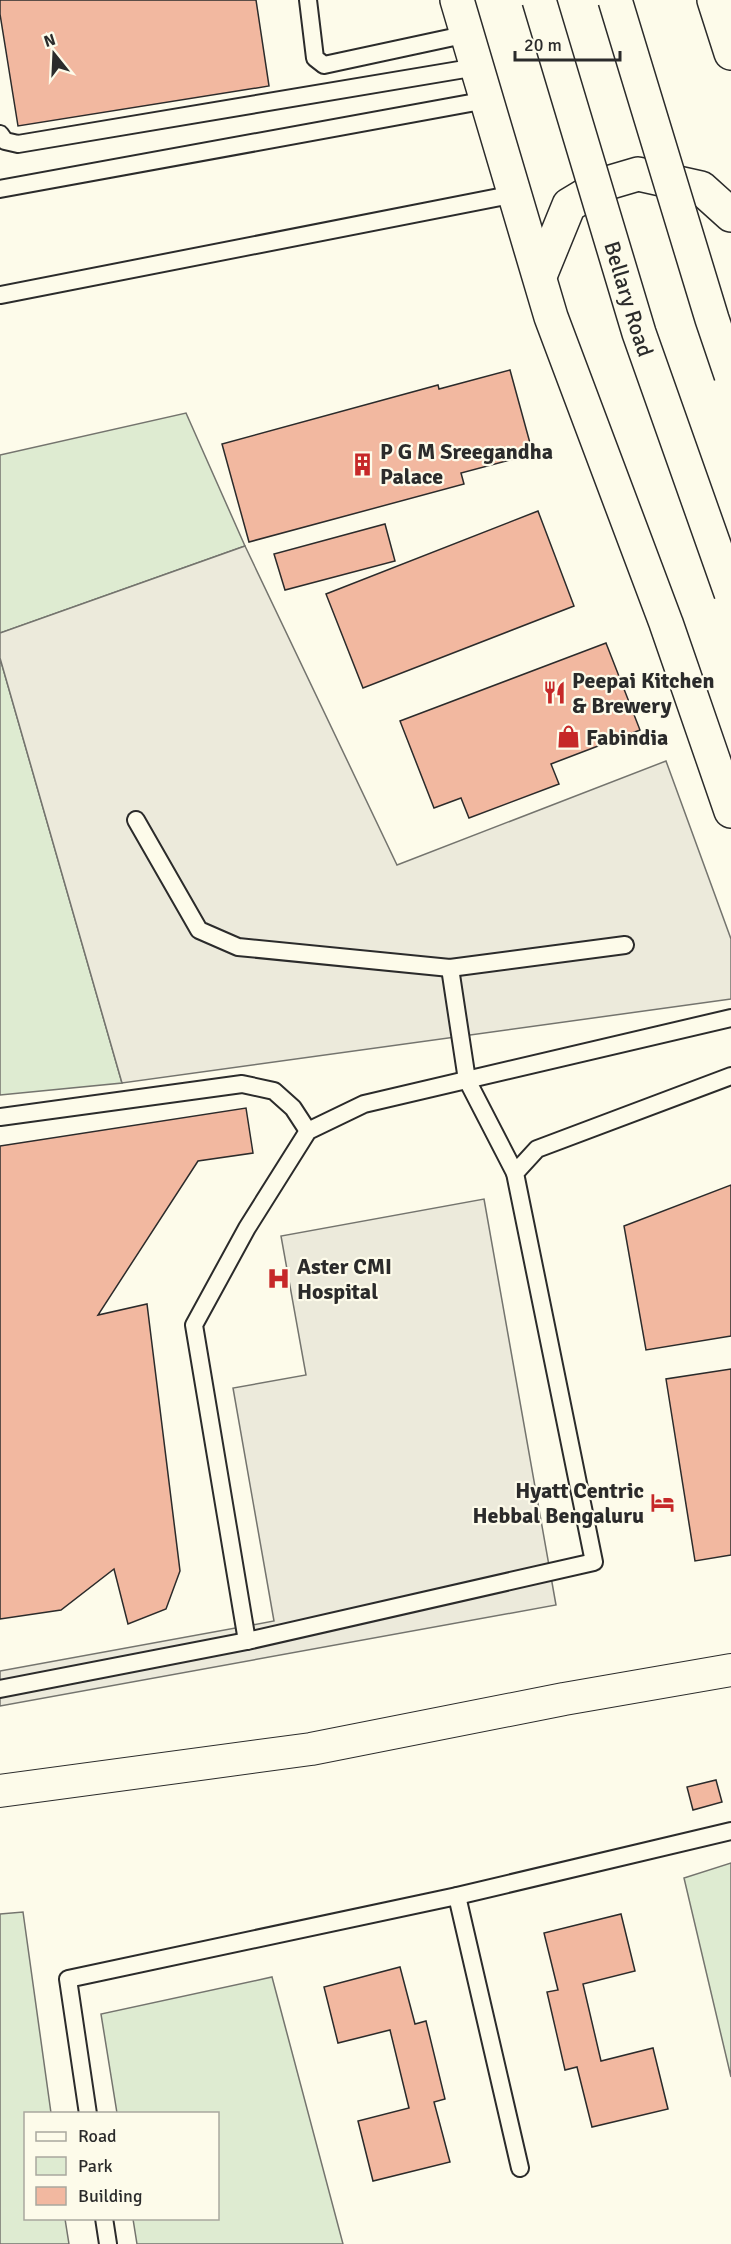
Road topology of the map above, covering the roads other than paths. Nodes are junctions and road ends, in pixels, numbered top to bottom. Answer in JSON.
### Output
{"nodes":[{"id":1,"x":308,"y":0,"type":"edge"},
{"id":2,"x":457,"y":0,"type":"edge"},
{"id":3,"x":539,"y":0,"type":"edge"},
{"id":4,"x":615,"y":0,"type":"edge"},
{"id":5,"x":714,"y":0,"type":"edge"},
{"id":6,"x":468,"y":34,"type":"junction"},
{"id":7,"x":731,"y":53,"type":"edge"},
{"id":8,"x":477,"y":67,"type":"junction"},
{"id":9,"x":487,"y":100,"type":"junction"},
{"id":10,"x":0,"y":134,"type":"edge"},
{"id":11,"x":0,"y":189,"type":"edge"},
{"id":12,"x":514,"y":194,"type":"junction"},
{"id":13,"x":731,"y":215,"type":"edge"},
{"id":14,"x":540,"y":276,"type":"junction"},
{"id":15,"x":1,"y":296,"type":"edge"},
{"id":16,"x":731,"y":375,"type":"edge"},
{"id":17,"x":731,"y":593,"type":"edge"},
{"id":18,"x":731,"y":811,"type":"edge"},
{"id":19,"x":136,"y":820,"type":"dead end"},
{"id":20,"x":625,"y":945,"type":"dead end"},
{"id":21,"x":450,"y":968,"type":"junction"},
{"id":22,"x":731,"y":1018,"type":"edge"},
{"id":23,"x":731,"y":1076,"type":"edge"},
{"id":24,"x":467,"y":1080,"type":"junction"},
{"id":25,"x":0,"y":1117,"type":"edge"},
{"id":26,"x":308,"y":1131,"type":"junction"},
{"id":27,"x":515,"y":1173,"type":"junction"},
{"id":28,"x":247,"y":1641,"type":"junction"},
{"id":29,"x":731,"y":1670,"type":"edge"},
{"id":30,"x":0,"y":1689,"type":"edge"},
{"id":31,"x":0,"y":1791,"type":"edge"},
{"id":32,"x":731,"y":1831,"type":"edge"},
{"id":33,"x":458,"y":1896,"type":"junction"},
{"id":34,"x":88,"y":2112,"type":"edge"},
{"id":35,"x":520,"y":2168,"type":"dead end"},
{"id":36,"x":104,"y":2220,"type":"edge"},
{"id":37,"x":108,"y":2244,"type":"edge"}],
"edges":[{"from":1,"to":6,"type":"lane"},
{"from":2,"to":6,"type":"highway"},
{"from":3,"to":17,"type":"highway","name":"Bellary Road","bridge":true},
{"from":4,"to":16,"type":"highway","bridge":true},
{"from":5,"to":7,"type":"highway"},
{"from":6,"to":8,"type":"highway"},
{"from":8,"to":9,"type":"highway"},
{"from":8,"to":10,"type":"lane"},
{"from":9,"to":11,"type":"lane"},
{"from":9,"to":12,"type":"highway"},
{"from":12,"to":14,"type":"highway"},
{"from":12,"to":15,"type":"lane"},
{"from":13,"to":14,"type":"highway"},
{"from":14,"to":18,"type":"highway"},
{"from":19,"to":21,"type":"lane"},
{"from":20,"to":21,"type":"lane"},
{"from":21,"to":24,"type":"lane"},
{"from":22,"to":24,"type":"lane"},
{"from":23,"to":27,"type":"lane"},
{"from":24,"to":26,"type":"lane"},
{"from":24,"to":27,"type":"lane"},
{"from":25,"to":26,"type":"lane"},
{"from":26,"to":28,"type":"lane"},
{"from":27,"to":28,"type":"lane"},
{"from":28,"to":30,"type":"lane"},
{"from":29,"to":31,"type":"street"},
{"from":32,"to":33,"type":"lane"},
{"from":33,"to":34,"type":"lane"},
{"from":33,"to":35,"type":"lane"},
{"from":36,"to":37,"type":"lane"}]}
